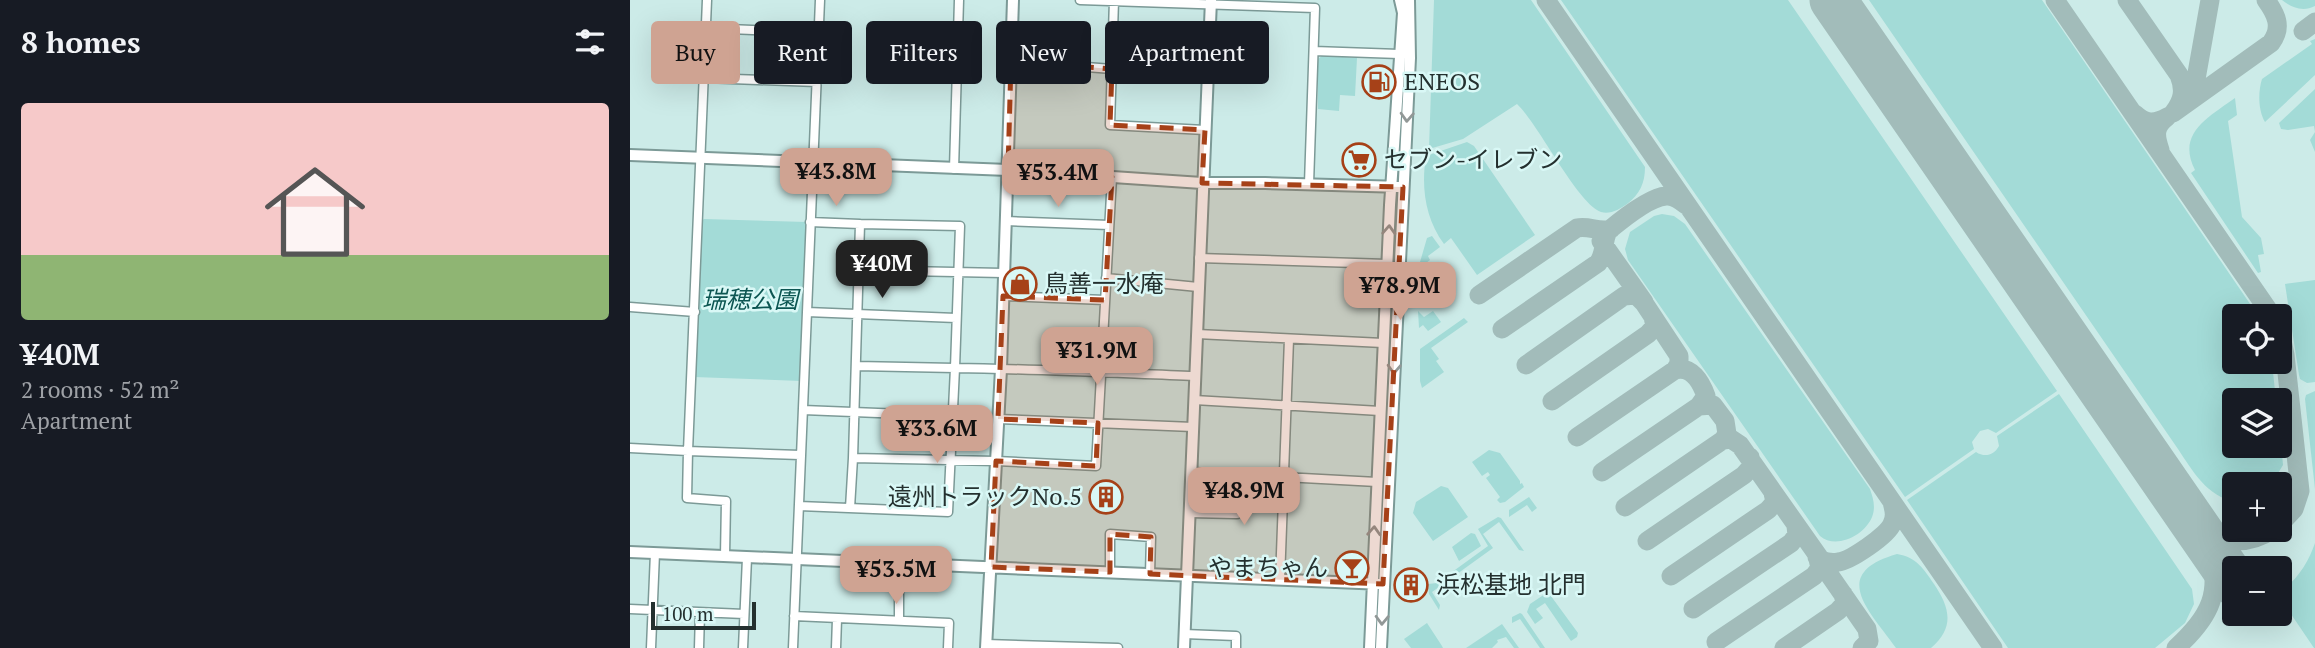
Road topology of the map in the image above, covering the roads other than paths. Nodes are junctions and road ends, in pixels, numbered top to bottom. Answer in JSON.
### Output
{"nodes":[{"id":1,"x":707,"y":0,"type":"edge"},
{"id":2,"x":820,"y":0,"type":"edge"},
{"id":3,"x":959,"y":0,"type":"edge"},
{"id":4,"x":1013,"y":0,"type":"edge"},
{"id":5,"x":1080,"y":0,"type":"edge"},
{"id":6,"x":1400,"y":0,"type":"edge"},
{"id":7,"x":1409,"y":0,"type":"edge"},
{"id":8,"x":1114,"y":1,"type":"edge"},
{"id":9,"x":1210,"y":3,"type":"edge"},
{"id":10,"x":706,"y":21,"type":"edge"},
{"id":11,"x":819,"y":21,"type":"edge"},
{"id":12,"x":1012,"y":21,"type":"edge"},
{"id":13,"x":1113,"y":21,"type":"edge"},
{"id":14,"x":1314,"y":51,"type":"junction"},
{"id":15,"x":1399,"y":54,"type":"junction"},
{"id":16,"x":704,"y":84,"type":"edge"},
{"id":17,"x":817,"y":84,"type":"edge"},
{"id":18,"x":1010,"y":84,"type":"edge"},
{"id":19,"x":1111,"y":84,"type":"edge"},
{"id":20,"x":1205,"y":130,"type":"junction"},
{"id":21,"x":630,"y":155,"type":"edge"},
{"id":22,"x":702,"y":159,"type":"junction"},
{"id":23,"x":813,"y":163,"type":"junction"},
{"id":24,"x":954,"y":169,"type":"junction"},
{"id":25,"x":1008,"y":170,"type":"junction"},
{"id":26,"x":1112,"y":177,"type":"junction"},
{"id":27,"x":1202,"y":183,"type":"junction"},
{"id":28,"x":1309,"y":184,"type":"junction"},
{"id":29,"x":1397,"y":188,"type":"junction"},
{"id":30,"x":1006,"y":221,"type":"junction"},
{"id":31,"x":810,"y":222,"type":"junction"},
{"id":32,"x":860,"y":224,"type":"junction"},
{"id":33,"x":1109,"y":225,"type":"junction"},
{"id":34,"x":1199,"y":258,"type":"junction"},
{"id":35,"x":1387,"y":264,"type":"junction"},
{"id":36,"x":858,"y":270,"type":"junction"},
{"id":37,"x":958,"y":273,"type":"junction"},
{"id":38,"x":1003,"y":273,"type":"junction"},
{"id":39,"x":1107,"y":278,"type":"junction"},
{"id":40,"x":1198,"y":287,"type":"junction"},
{"id":41,"x":1003,"y":296,"type":"junction"},
{"id":42,"x":1105,"y":300,"type":"junction"},
{"id":43,"x":630,"y":307,"type":"edge"},
{"id":44,"x":695,"y":312,"type":"junction"},
{"id":45,"x":807,"y":312,"type":"junction"},
{"id":46,"x":857,"y":314,"type":"junction"},
{"id":47,"x":956,"y":318,"type":"junction"},
{"id":48,"x":1197,"y":334,"type":"junction"},
{"id":49,"x":1289,"y":339,"type":"junction"},
{"id":50,"x":1384,"y":343,"type":"junction"},
{"id":51,"x":856,"y":366,"type":"junction"},
{"id":52,"x":955,"y":368,"type":"junction"},
{"id":53,"x":1001,"y":369,"type":"junction"},
{"id":54,"x":1102,"y":373,"type":"junction"},
{"id":55,"x":1195,"y":376,"type":"junction"},
{"id":56,"x":1194,"y":400,"type":"junction"},
{"id":57,"x":1287,"y":407,"type":"junction"},
{"id":58,"x":803,"y":410,"type":"junction"},
{"id":59,"x":1380,"y":411,"type":"junction"},
{"id":60,"x":855,"y":414,"type":"junction"},
{"id":61,"x":953,"y":416,"type":"junction"},
{"id":62,"x":998,"y":419,"type":"junction"},
{"id":63,"x":1098,"y":423,"type":"junction"},
{"id":64,"x":1193,"y":426,"type":"junction"},
{"id":65,"x":630,"y":448,"type":"edge"},
{"id":66,"x":688,"y":451,"type":"junction"},
{"id":67,"x":800,"y":455,"type":"junction"},
{"id":68,"x":853,"y":458,"type":"junction"},
{"id":69,"x":952,"y":460,"type":"junction"},
{"id":70,"x":996,"y":461,"type":"junction"},
{"id":71,"x":1191,"y":472,"type":"junction"},
{"id":72,"x":1237,"y":474,"type":"junction"},
{"id":73,"x":1284,"y":475,"type":"junction"},
{"id":74,"x":1377,"y":482,"type":"junction"},
{"id":75,"x":799,"y":506,"type":"junction"},
{"id":76,"x":850,"y":508,"type":"junction"},
{"id":77,"x":1189,"y":513,"type":"junction"},
{"id":78,"x":630,"y":552,"type":"edge"},
{"id":79,"x":655,"y":553,"type":"junction"},
{"id":80,"x":725,"y":556,"type":"junction"},
{"id":81,"x":747,"y":558,"type":"junction"},
{"id":82,"x":796,"y":559,"type":"junction"},
{"id":83,"x":900,"y":564,"type":"junction"},
{"id":84,"x":991,"y":567,"type":"junction"},
{"id":85,"x":1110,"y":572,"type":"junction"},
{"id":86,"x":1150,"y":574,"type":"junction"},
{"id":87,"x":1187,"y":575,"type":"junction"},
{"id":88,"x":1280,"y":579,"type":"junction"},
{"id":89,"x":1378,"y":584,"type":"junction"},
{"id":90,"x":630,"y":609,"type":"edge"},
{"id":91,"x":653,"y":610,"type":"junction"},
{"id":92,"x":700,"y":613,"type":"junction"},
{"id":93,"x":744,"y":614,"type":"junction"},
{"id":94,"x":794,"y":616,"type":"junction"},
{"id":95,"x":837,"y":619,"type":"junction"},
{"id":96,"x":899,"y":620,"type":"junction"},
{"id":97,"x":1184,"y":635,"type":"junction"},
{"id":98,"x":986,"y":646,"type":"edge"},
{"id":99,"x":652,"y":648,"type":"edge"},
{"id":100,"x":699,"y":648,"type":"edge"},
{"id":101,"x":743,"y":648,"type":"edge"},
{"id":102,"x":793,"y":648,"type":"edge"},
{"id":103,"x":836,"y":648,"type":"edge"},
{"id":104,"x":948,"y":648,"type":"edge"},
{"id":105,"x":1118,"y":648,"type":"edge"},
{"id":106,"x":1184,"y":648,"type":"edge"},
{"id":107,"x":1236,"y":648,"type":"edge"},
{"id":108,"x":1370,"y":648,"type":"edge"},
{"id":109,"x":1381,"y":648,"type":"edge"}],
"edges":[{"from":1,"to":10,"type":"street"},
{"from":2,"to":11,"type":"street"},
{"from":3,"to":24,"type":"street"},
{"from":4,"to":12,"type":"street"},
{"from":5,"to":8,"type":"street"},
{"from":6,"to":15,"type":"street"},
{"from":7,"to":29,"type":"street","one_way":true},
{"from":8,"to":9,"type":"street"},
{"from":8,"to":13,"type":"street"},
{"from":9,"to":14,"type":"street"},
{"from":9,"to":20,"type":"street"},
{"from":14,"to":15,"type":"street"},
{"from":14,"to":28,"type":"street"},
{"from":15,"to":29,"type":"street"},
{"from":16,"to":22,"type":"street"},
{"from":17,"to":23,"type":"street"},
{"from":18,"to":25,"type":"street"},
{"from":19,"to":20,"type":"street"},
{"from":20,"to":27,"type":"street"},
{"from":21,"to":22,"type":"street"},
{"from":22,"to":23,"type":"street"},
{"from":22,"to":44,"type":"street"},
{"from":23,"to":24,"type":"street"},
{"from":23,"to":31,"type":"street"},
{"from":24,"to":25,"type":"street"},
{"from":25,"to":26,"type":"street"},
{"from":25,"to":30,"type":"street"},
{"from":26,"to":27,"type":"street"},
{"from":26,"to":33,"type":"street"},
{"from":27,"to":28,"type":"street"},
{"from":27,"to":34,"type":"street"},
{"from":28,"to":29,"type":"street"},
{"from":35,"to":29,"type":"street","one_way":true},
{"from":29,"to":89,"type":"street","one_way":true},
{"from":30,"to":33,"type":"street"},
{"from":30,"to":38,"type":"street"},
{"from":31,"to":32,"type":"street"},
{"from":31,"to":45,"type":"street"},
{"from":32,"to":36,"type":"street"},
{"from":32,"to":37,"type":"street"},
{"from":33,"to":39,"type":"street"},
{"from":34,"to":35,"type":"street"},
{"from":34,"to":40,"type":"street"},
{"from":35,"to":50,"type":"street"},
{"from":36,"to":37,"type":"street"},
{"from":36,"to":46,"type":"street"},
{"from":37,"to":38,"type":"street"},
{"from":37,"to":47,"type":"street"},
{"from":38,"to":41,"type":"street"},
{"from":39,"to":40,"type":"street"},
{"from":39,"to":42,"type":"street"},
{"from":40,"to":48,"type":"street"},
{"from":41,"to":42,"type":"street"},
{"from":41,"to":53,"type":"street"},
{"from":42,"to":54,"type":"street"},
{"from":43,"to":44,"type":"street"},
{"from":44,"to":66,"type":"street"},
{"from":45,"to":46,"type":"street"},
{"from":45,"to":58,"type":"street"},
{"from":46,"to":47,"type":"street"},
{"from":46,"to":51,"type":"street"},
{"from":47,"to":52,"type":"street"},
{"from":48,"to":49,"type":"street"},
{"from":48,"to":55,"type":"street"},
{"from":49,"to":50,"type":"street"},
{"from":49,"to":57,"type":"street"},
{"from":50,"to":59,"type":"street"},
{"from":51,"to":52,"type":"street"},
{"from":51,"to":60,"type":"street"},
{"from":52,"to":53,"type":"street"},
{"from":52,"to":61,"type":"street"},
{"from":53,"to":54,"type":"street"},
{"from":53,"to":62,"type":"street"},
{"from":54,"to":55,"type":"street"},
{"from":54,"to":63,"type":"street"},
{"from":55,"to":56,"type":"street"},
{"from":56,"to":57,"type":"street"},
{"from":56,"to":64,"type":"street"},
{"from":57,"to":59,"type":"street"},
{"from":57,"to":73,"type":"street"},
{"from":58,"to":60,"type":"street"},
{"from":58,"to":67,"type":"street"},
{"from":59,"to":74,"type":"street"},
{"from":60,"to":61,"type":"street"},
{"from":60,"to":68,"type":"street"},
{"from":61,"to":69,"type":"street"},
{"from":62,"to":63,"type":"street"},
{"from":62,"to":70,"type":"street"},
{"from":63,"to":64,"type":"street"},
{"from":63,"to":70,"type":"street"},
{"from":64,"to":71,"type":"street"},
{"from":65,"to":66,"type":"street"},
{"from":66,"to":67,"type":"street"},
{"from":66,"to":80,"type":"street"},
{"from":67,"to":75,"type":"street"},
{"from":68,"to":69,"type":"street"},
{"from":68,"to":76,"type":"street"},
{"from":69,"to":70,"type":"street"},
{"from":69,"to":76,"type":"street"},
{"from":70,"to":84,"type":"street"},
{"from":71,"to":72,"type":"street"},
{"from":71,"to":77,"type":"street"},
{"from":72,"to":73,"type":"street"},
{"from":72,"to":77,"type":"street"},
{"from":73,"to":74,"type":"street"},
{"from":73,"to":88,"type":"street"},
{"from":89,"to":74,"type":"street","one_way":true},
{"from":75,"to":76,"type":"street"},
{"from":75,"to":82,"type":"street"},
{"from":77,"to":87,"type":"street"},
{"from":78,"to":79,"type":"street"},
{"from":79,"to":80,"type":"street"},
{"from":79,"to":91,"type":"street"},
{"from":80,"to":81,"type":"street"},
{"from":81,"to":82,"type":"street"},
{"from":81,"to":93,"type":"street"},
{"from":82,"to":83,"type":"street"},
{"from":82,"to":94,"type":"street"},
{"from":83,"to":84,"type":"street"},
{"from":83,"to":96,"type":"street"},
{"from":84,"to":85,"type":"street"},
{"from":84,"to":98,"type":"street"},
{"from":85,"to":86,"type":"street"},
{"from":85,"to":86,"type":"street"},
{"from":86,"to":87,"type":"street"},
{"from":87,"to":88,"type":"street"},
{"from":87,"to":97,"type":"street"},
{"from":88,"to":89,"type":"street"},
{"from":89,"to":108,"type":"street"},
{"from":89,"to":109,"type":"street","one_way":true},
{"from":90,"to":91,"type":"street"},
{"from":91,"to":92,"type":"street"},
{"from":91,"to":99,"type":"street"},
{"from":92,"to":93,"type":"street"},
{"from":92,"to":100,"type":"street"},
{"from":93,"to":101,"type":"street"},
{"from":94,"to":95,"type":"street"},
{"from":94,"to":102,"type":"street"},
{"from":95,"to":96,"type":"street"},
{"from":95,"to":103,"type":"street"},
{"from":96,"to":104,"type":"street"},
{"from":97,"to":106,"type":"street"},
{"from":97,"to":107,"type":"street"},
{"from":98,"to":105,"type":"street"}]}
